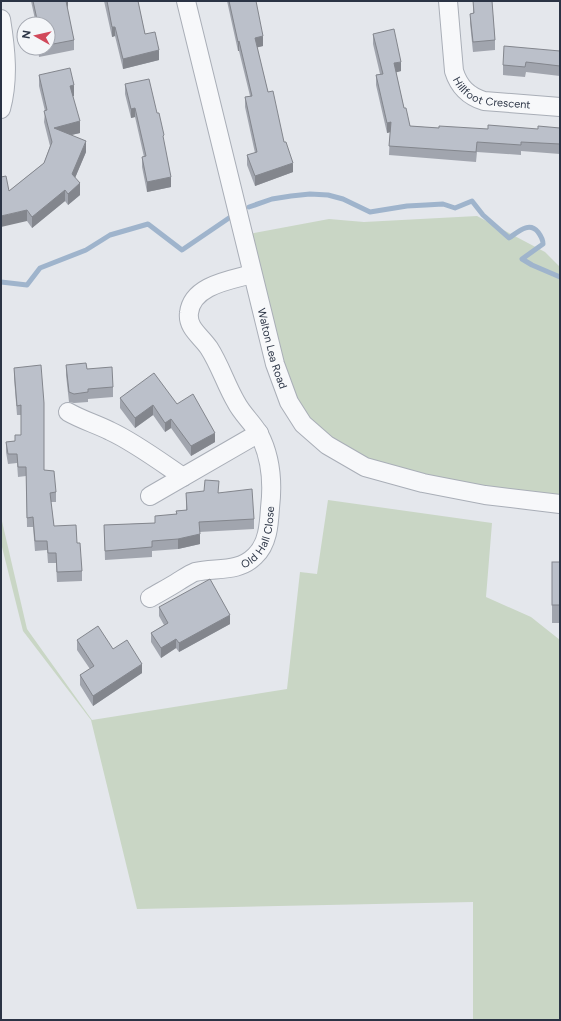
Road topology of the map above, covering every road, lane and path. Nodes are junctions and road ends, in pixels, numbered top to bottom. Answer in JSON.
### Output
{"nodes":[{"id":1,"x":186,"y":1,"type":"edge"},
{"id":2,"x":448,"y":1,"type":"edge"},
{"id":3,"x":1,"y":19,"type":"edge"},
{"id":4,"x":560,"y":107,"type":"edge"},
{"id":5,"x":1,"y":109,"type":"edge"},
{"id":6,"x":252,"y":274,"type":"junction"},
{"id":7,"x":68,"y":412,"type":"dead end"},
{"id":8,"x":259,"y":433,"type":"junction"},
{"id":9,"x":183,"y":477,"type":"junction"},
{"id":10,"x":150,"y":496,"type":"dead end"},
{"id":11,"x":560,"y":504,"type":"edge"},
{"id":12,"x":150,"y":598,"type":"dead end"}],
"edges":[{"from":1,"to":6,"type":"street","name":"Walton Lea Road"},
{"from":2,"to":4,"type":"street","name":"Hillfoot Crescent"},
{"from":3,"to":5,"type":"street"},
{"from":6,"to":8,"type":"street","name":"Old Hall Close"},
{"from":6,"to":11,"type":"street","name":"Walton Lea Road"},
{"from":7,"to":9,"type":"street"},
{"from":8,"to":9,"type":"street"},
{"from":8,"to":12,"type":"street","name":"Old Hall Close"},
{"from":9,"to":10,"type":"street"}]}
